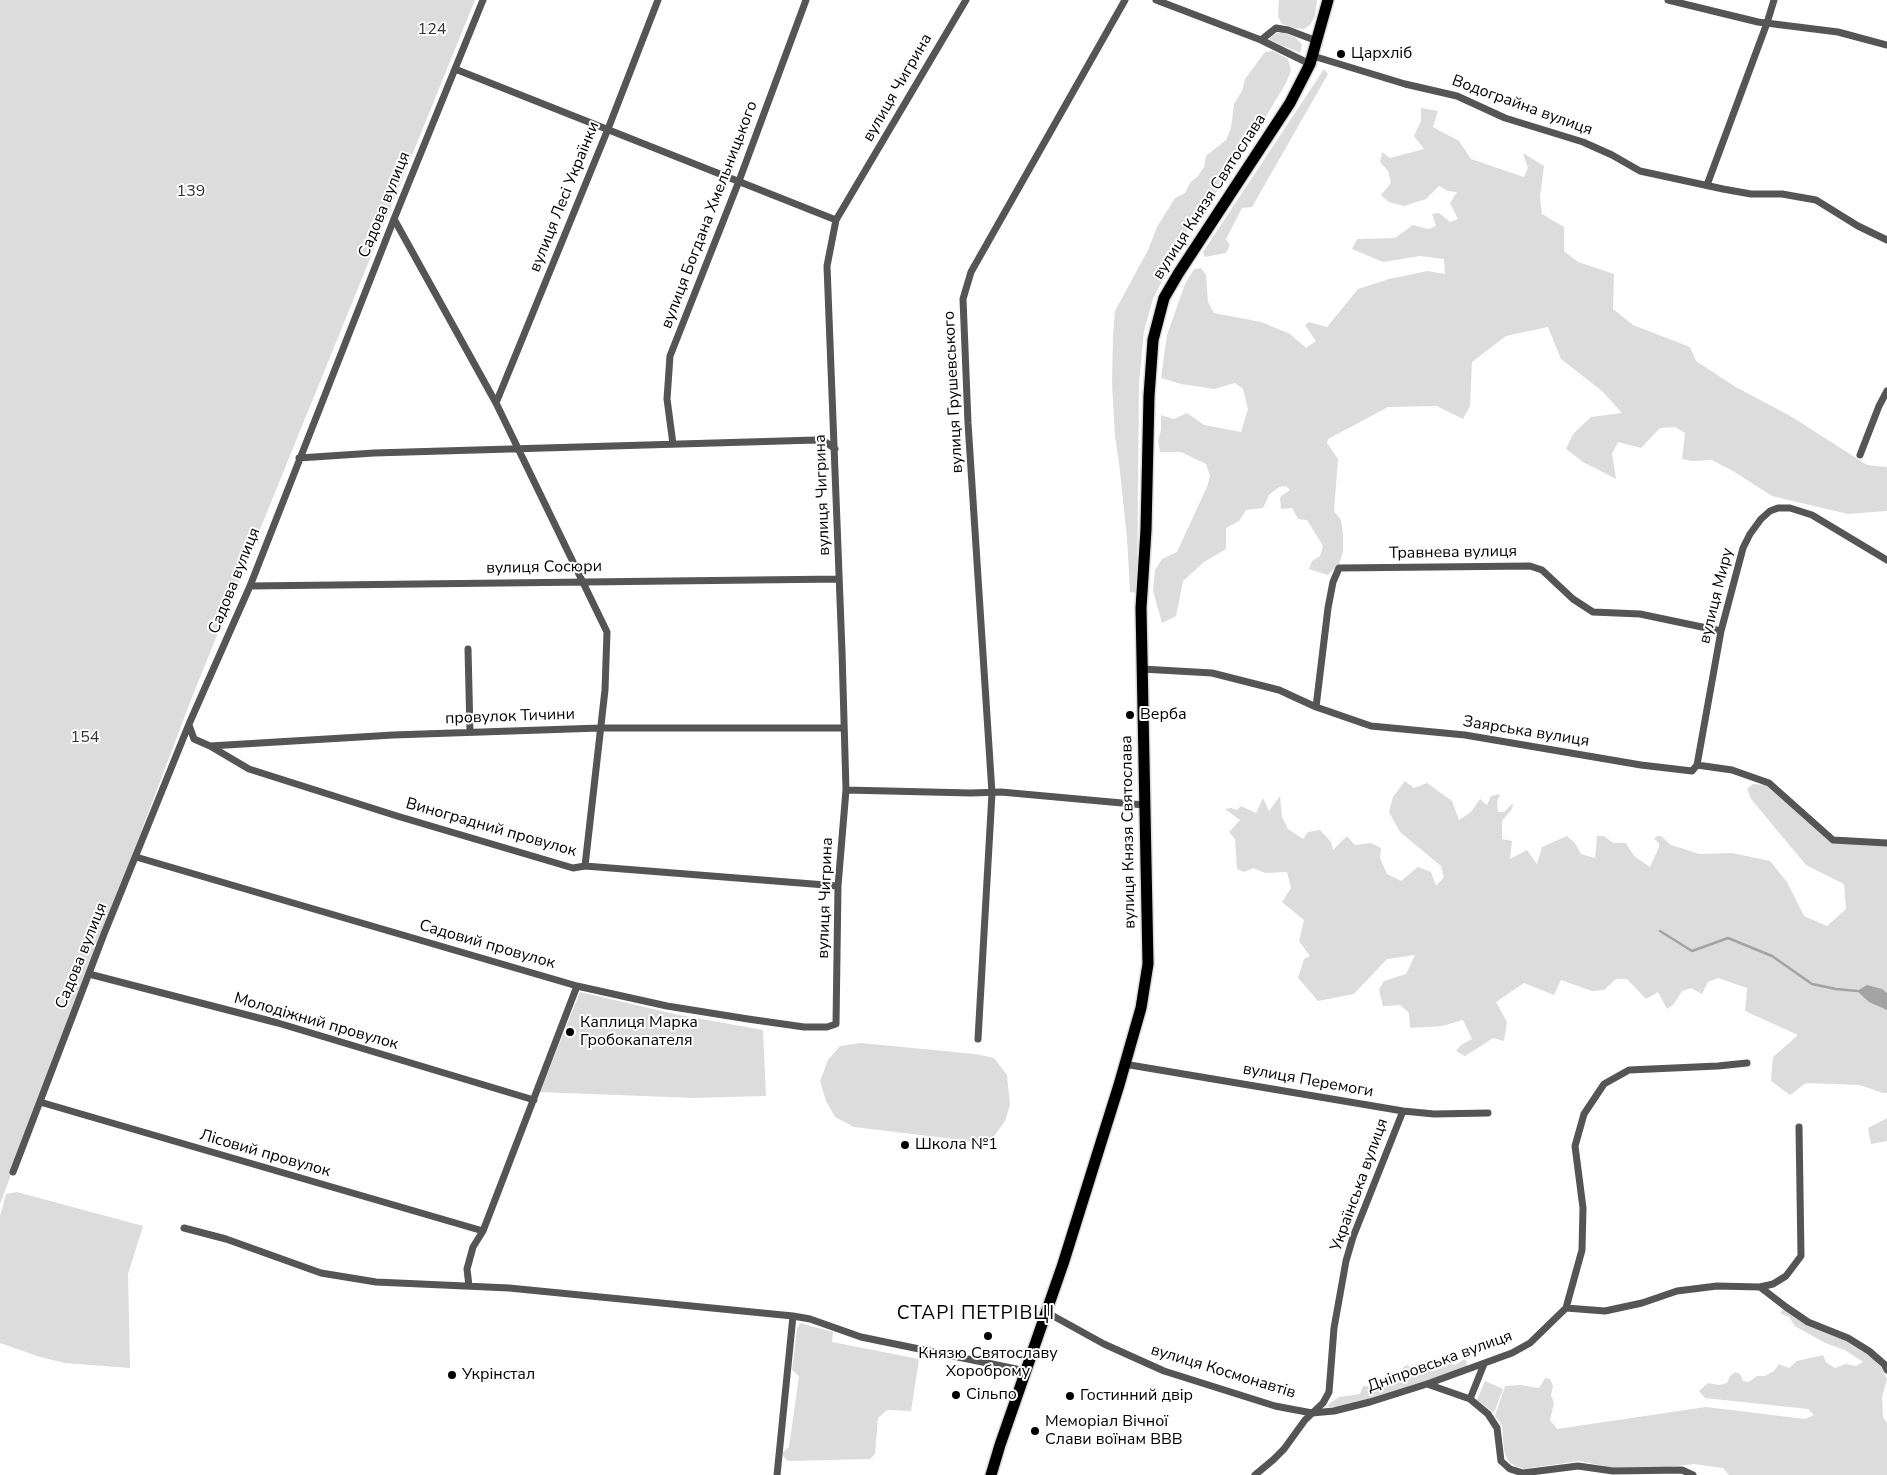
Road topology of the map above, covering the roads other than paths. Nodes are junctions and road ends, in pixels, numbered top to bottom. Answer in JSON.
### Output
{"nodes":[{"id":1,"x":483,"y":0,"type":"edge"},
{"id":2,"x":658,"y":0,"type":"edge"},
{"id":3,"x":806,"y":0,"type":"edge"},
{"id":4,"x":966,"y":0,"type":"edge"},
{"id":5,"x":1125,"y":0,"type":"edge"},
{"id":6,"x":1156,"y":0,"type":"edge"},
{"id":7,"x":1328,"y":0,"type":"edge"},
{"id":8,"x":1668,"y":0,"type":"edge"},
{"id":9,"x":1774,"y":0,"type":"edge"},
{"id":10,"x":1767,"y":23,"type":"junction"},
{"id":11,"x":1261,"y":40,"type":"junction"},
{"id":12,"x":1317,"y":42,"type":"junction"},
{"id":13,"x":1887,"y":45,"type":"edge"},
{"id":14,"x":1312,"y":60,"type":"junction"},
{"id":15,"x":455,"y":69,"type":"junction"},
{"id":16,"x":608,"y":129,"type":"junction"},
{"id":17,"x":739,"y":181,"type":"junction"},
{"id":18,"x":1707,"y":185,"type":"junction"},
{"id":19,"x":394,"y":219,"type":"junction"},
{"id":20,"x":836,"y":220,"type":"junction"},
{"id":21,"x":1887,"y":240,"type":"edge"},
{"id":22,"x":1887,"y":391,"type":"edge"},
{"id":23,"x":496,"y":404,"type":"junction"},
{"id":24,"x":672,"y":444,"type":"junction"},
{"id":25,"x":835,"y":449,"type":"junction"},
{"id":26,"x":520,"y":450,"type":"junction"},
{"id":27,"x":1860,"y":455,"type":"dead end"},
{"id":28,"x":299,"y":458,"type":"junction"},
{"id":29,"x":1887,"y":560,"type":"edge"},
{"id":30,"x":839,"y":579,"type":"junction"},
{"id":31,"x":582,"y":581,"type":"junction"},
{"id":32,"x":250,"y":586,"type":"junction"},
{"id":33,"x":1721,"y":631,"type":"junction"},
{"id":34,"x":468,"y":649,"type":"dead end"},
{"id":35,"x":1142,"y":669,"type":"junction"},
{"id":36,"x":1316,"y":707,"type":"junction"},
{"id":37,"x":189,"y":724,"type":"junction"},
{"id":38,"x":600,"y":728,"type":"junction"},
{"id":39,"x":844,"y":728,"type":"junction"},
{"id":40,"x":470,"y":732,"type":"junction"},
{"id":41,"x":210,"y":746,"type":"junction"},
{"id":42,"x":1697,"y":765,"type":"junction"},
{"id":43,"x":846,"y":790,"type":"junction"},
{"id":44,"x":992,"y":793,"type":"junction"},
{"id":45,"x":1144,"y":805,"type":"junction"},
{"id":46,"x":1887,"y":843,"type":"edge"},
{"id":47,"x":136,"y":858,"type":"junction"},
{"id":48,"x":585,"y":866,"type":"junction"},
{"id":49,"x":838,"y":886,"type":"junction"},
{"id":50,"x":88,"y":974,"type":"junction"},
{"id":51,"x":577,"y":986,"type":"junction"},
{"id":52,"x":836,"y":1024,"type":"joint"},
{"id":53,"x":978,"y":1039,"type":"dead end"},
{"id":54,"x":1746,"y":1063,"type":"dead end"},
{"id":55,"x":1124,"y":1064,"type":"junction"},
{"id":56,"x":534,"y":1100,"type":"junction"},
{"id":57,"x":40,"y":1102,"type":"junction"},
{"id":58,"x":1403,"y":1111,"type":"junction"},
{"id":59,"x":1488,"y":1113,"type":"dead end"},
{"id":60,"x":1799,"y":1126,"type":"dead end"},
{"id":61,"x":13,"y":1172,"type":"dead end"},
{"id":62,"x":184,"y":1228,"type":"dead end"},
{"id":63,"x":483,"y":1231,"type":"junction"},
{"id":64,"x":469,"y":1286,"type":"junction"},
{"id":65,"x":1760,"y":1287,"type":"junction"},
{"id":66,"x":1566,"y":1308,"type":"junction"},
{"id":67,"x":1046,"y":1312,"type":"junction"},
{"id":68,"x":793,"y":1316,"type":"junction"},
{"id":69,"x":1484,"y":1364,"type":"junction"},
{"id":70,"x":1887,"y":1370,"type":"edge"},
{"id":71,"x":1026,"y":1371,"type":"junction"},
{"id":72,"x":1427,"y":1384,"type":"junction"},
{"id":73,"x":1470,"y":1399,"type":"junction"},
{"id":74,"x":1312,"y":1413,"type":"junction"},
{"id":75,"x":777,"y":1475,"type":"edge"},
{"id":76,"x":991,"y":1475,"type":"edge"},
{"id":77,"x":1255,"y":1475,"type":"edge"},
{"id":78,"x":1693,"y":1475,"type":"edge"}],
"edges":[{"from":1,"to":15,"type":"street","name":"Садова вулиця"},
{"from":2,"to":16,"type":"street","name":"вулиця Лесі Українки"},
{"from":3,"to":17,"type":"street","name":"вулиця Богдана Хмельницького"},
{"from":4,"to":20,"type":"street","name":"вулиця Чигрина"},
{"from":5,"to":44,"type":"street","name":"вулиця Грушевського"},
{"from":6,"to":11,"type":"street","name":"Водограйна вулиця"},
{"from":7,"to":12,"type":"main road","name":"вулиця Князя Святослава"},
{"from":8,"to":10,"type":"street"},
{"from":9,"to":10,"type":"street"},
{"from":10,"to":13,"type":"street"},
{"from":10,"to":18,"type":"street"},
{"from":11,"to":12,"type":"street"},
{"from":11,"to":14,"type":"street","name":"Водограйна вулиця"},
{"from":12,"to":14,"type":"main road","name":"вулиця Князя Святослава"},
{"from":14,"to":18,"type":"street","name":"Водограйна вулиця"},
{"from":14,"to":35,"type":"main road","name":"вулиця Князя Святослава"},
{"from":15,"to":16,"type":"street"},
{"from":15,"to":19,"type":"street","name":"Садова вулиця"},
{"from":16,"to":17,"type":"street"},
{"from":16,"to":23,"type":"street","name":"вулиця Лесі Українки"},
{"from":17,"to":20,"type":"street"},
{"from":17,"to":24,"type":"street","name":"вулиця Богдана Хмельницького"},
{"from":18,"to":21,"type":"street","name":"Водограйна вулиця"},
{"from":19,"to":23,"type":"street"},
{"from":19,"to":28,"type":"street","name":"Садова вулиця"},
{"from":20,"to":25,"type":"street","name":"вулиця Чигрина"},
{"from":22,"to":27,"type":"street"},
{"from":23,"to":26,"type":"street"},
{"from":24,"to":25,"type":"street"},
{"from":24,"to":26,"type":"street"},
{"from":25,"to":30,"type":"street","name":"вулиця Чигрина"},
{"from":26,"to":28,"type":"street"},
{"from":26,"to":31,"type":"street"},
{"from":28,"to":32,"type":"street","name":"Садова вулиця"},
{"from":29,"to":33,"type":"street","name":"вулиця Миру"},
{"from":30,"to":31,"type":"street","name":"вулиця Сосюри"},
{"from":30,"to":39,"type":"street","name":"вулиця Чигрина"},
{"from":31,"to":32,"type":"street","name":"вулиця Сосюри"},
{"from":31,"to":38,"type":"street"},
{"from":32,"to":37,"type":"street","name":"Садова вулиця"},
{"from":33,"to":36,"type":"street","name":"Травнева вулиця"},
{"from":33,"to":42,"type":"street","name":"вулиця Миру"},
{"from":34,"to":40,"type":"street"},
{"from":35,"to":36,"type":"street","name":"Заярська вулиця"},
{"from":35,"to":45,"type":"main road","name":"вулиця Князя Святослава"},
{"from":36,"to":42,"type":"street","name":"Заярська вулиця"},
{"from":37,"to":41,"type":"street"},
{"from":37,"to":47,"type":"street","name":"Садова вулиця"},
{"from":38,"to":39,"type":"street","name":"провулок Тичини"},
{"from":38,"to":40,"type":"street","name":"провулок Тичини"},
{"from":38,"to":48,"type":"street"},
{"from":39,"to":43,"type":"street","name":"вулиця Чигрина"},
{"from":40,"to":41,"type":"street","name":"провулок Тичини"},
{"from":41,"to":48,"type":"street","name":"Виноградний провулок"},
{"from":42,"to":46,"type":"street","name":"Заярська вулиця"},
{"from":43,"to":44,"type":"street"},
{"from":43,"to":49,"type":"street","name":"вулиця Чигрина"},
{"from":44,"to":45,"type":"street"},
{"from":44,"to":53,"type":"street","name":"вулиця Грушевського"},
{"from":45,"to":55,"type":"main road","name":"вулиця Князя Святослава"},
{"from":47,"to":50,"type":"street","name":"Садова вулиця"},
{"from":47,"to":51,"type":"street","name":"Садовий провулок"},
{"from":48,"to":49,"type":"street","name":"Виноградний провулок"},
{"from":49,"to":52,"type":"street","name":"вулиця Чигрина"},
{"from":50,"to":56,"type":"street","name":"Молодіжний провулок"},
{"from":50,"to":57,"type":"street","name":"Садова вулиця"},
{"from":51,"to":52,"type":"street","name":"Садовий провулок"},
{"from":51,"to":56,"type":"street"},
{"from":54,"to":66,"type":"street"},
{"from":55,"to":58,"type":"street","name":"вулиця Перемоги"},
{"from":55,"to":67,"type":"main road","name":"вулиця Князя Святослава"},
{"from":56,"to":63,"type":"street"},
{"from":57,"to":61,"type":"street","name":"Садова вулиця"},
{"from":57,"to":63,"type":"street","name":"Лісовий провулок"},
{"from":58,"to":59,"type":"street","name":"вулиця Перемоги"},
{"from":58,"to":74,"type":"street","name":"Українська вулиця"},
{"from":60,"to":65,"type":"street"},
{"from":62,"to":64,"type":"street"},
{"from":63,"to":64,"type":"street"},
{"from":64,"to":68,"type":"street"},
{"from":65,"to":66,"type":"street"},
{"from":65,"to":70,"type":"street"},
{"from":66,"to":69,"type":"street","name":"Дніпровська вулиця"},
{"from":67,"to":71,"type":"main road","name":"вулиця Князя Святослава"},
{"from":67,"to":74,"type":"street","name":"вулиця Космонавтів"},
{"from":68,"to":71,"type":"street"},
{"from":68,"to":75,"type":"street"},
{"from":69,"to":72,"type":"street","name":"Дніпровська вулиця"},
{"from":69,"to":73,"type":"street"},
{"from":71,"to":76,"type":"main road","name":"вулиця Князя Святослава"},
{"from":72,"to":73,"type":"street"},
{"from":72,"to":74,"type":"street","name":"Дніпровська вулиця"},
{"from":73,"to":78,"type":"street"},
{"from":74,"to":77,"type":"street"}]}
